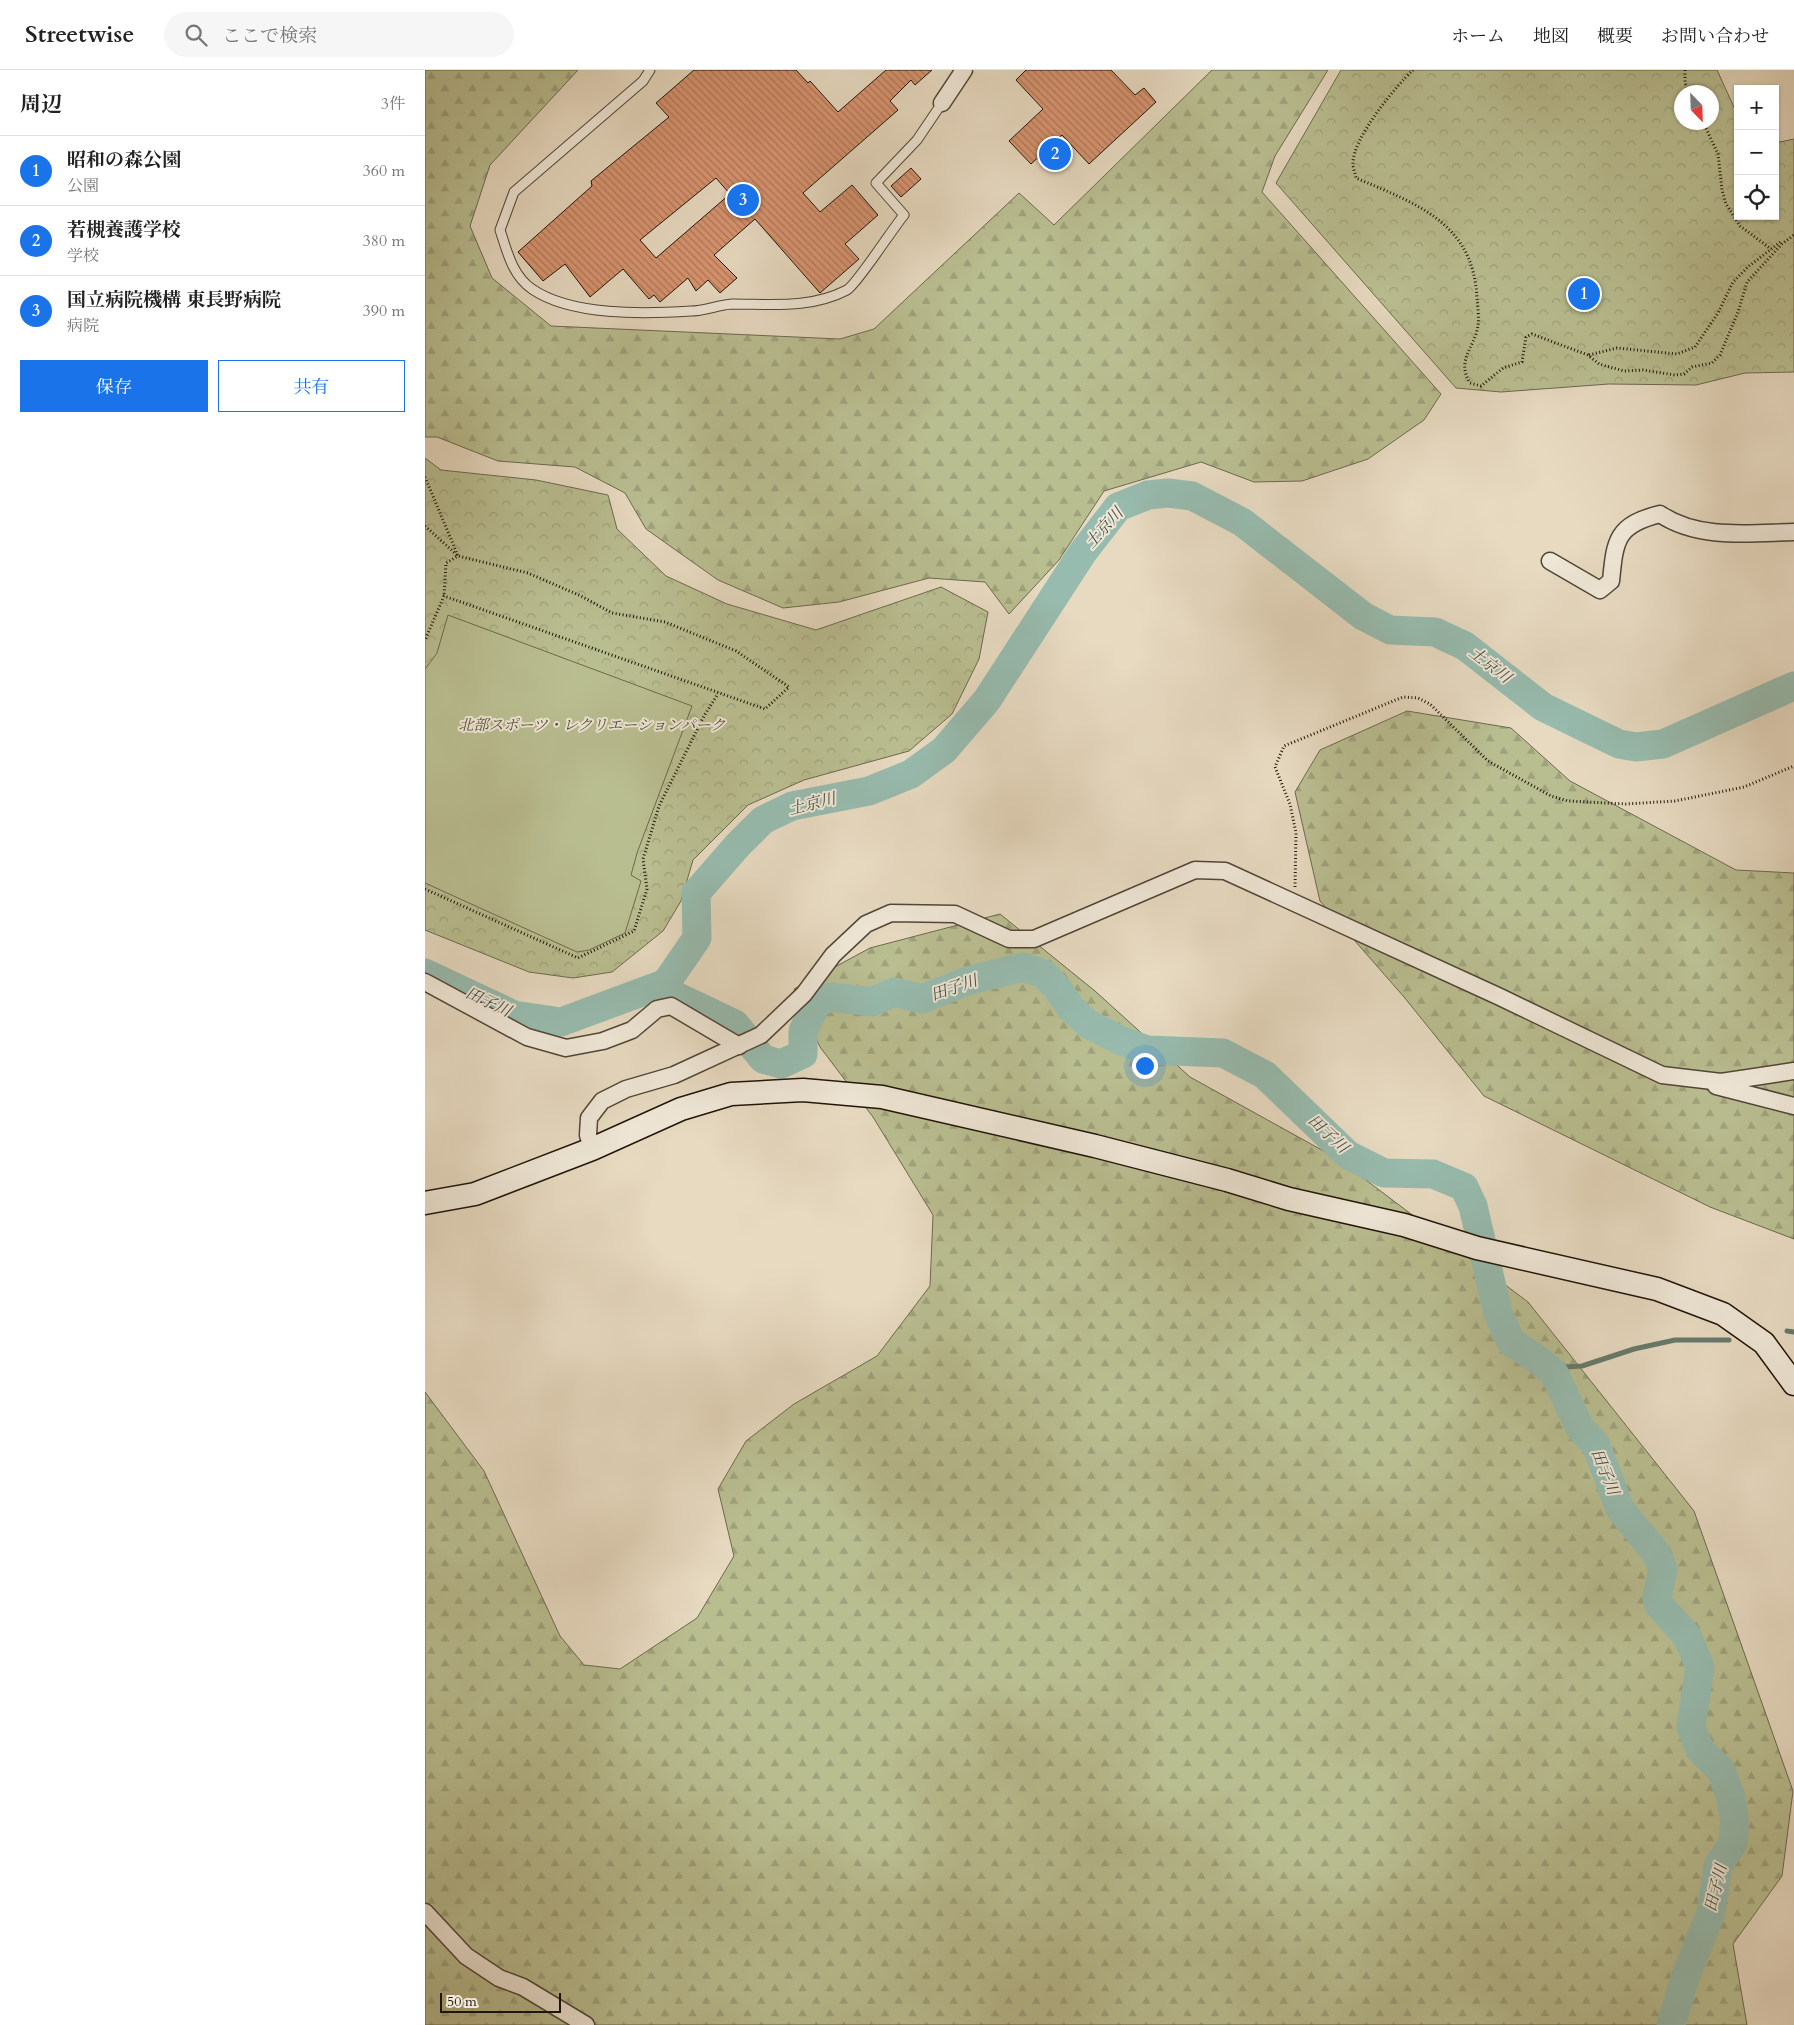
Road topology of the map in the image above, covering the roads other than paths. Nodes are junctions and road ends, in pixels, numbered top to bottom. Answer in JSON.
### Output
{"nodes":[{"id":1,"x":650,"y":70,"type":"edge"},
{"id":2,"x":964,"y":70,"type":"edge"},
{"id":3,"x":941,"y":103,"type":"joint"},
{"id":4,"x":1794,"y":532,"type":"edge"},
{"id":5,"x":1550,"y":560,"type":"dead end"},
{"id":6,"x":425,"y":982,"type":"edge"},
{"id":7,"x":742,"y":1045,"type":"junction"},
{"id":8,"x":1794,"y":1071,"type":"edge"},
{"id":9,"x":1692,"y":1080,"type":"junction"},
{"id":10,"x":1794,"y":1106,"type":"edge"},
{"id":11,"x":592,"y":1149,"type":"junction"},
{"id":12,"x":425,"y":1203,"type":"edge"},
{"id":13,"x":1794,"y":1384,"type":"edge"},
{"id":14,"x":425,"y":1912,"type":"edge"},
{"id":15,"x":586,"y":2025,"type":"edge"}],
"edges":[{"from":1,"to":3,"type":"lane"},
{"from":2,"to":3,"type":"street"},
{"from":4,"to":5,"type":"street"},
{"from":6,"to":7,"type":"street"},
{"from":7,"to":9,"type":"street"},
{"from":7,"to":11,"type":"street"},
{"from":8,"to":9,"type":"street"},
{"from":9,"to":10,"type":"street"},
{"from":11,"to":12,"type":"street"},
{"from":11,"to":13,"type":"street"},
{"from":14,"to":15,"type":"street"}]}
